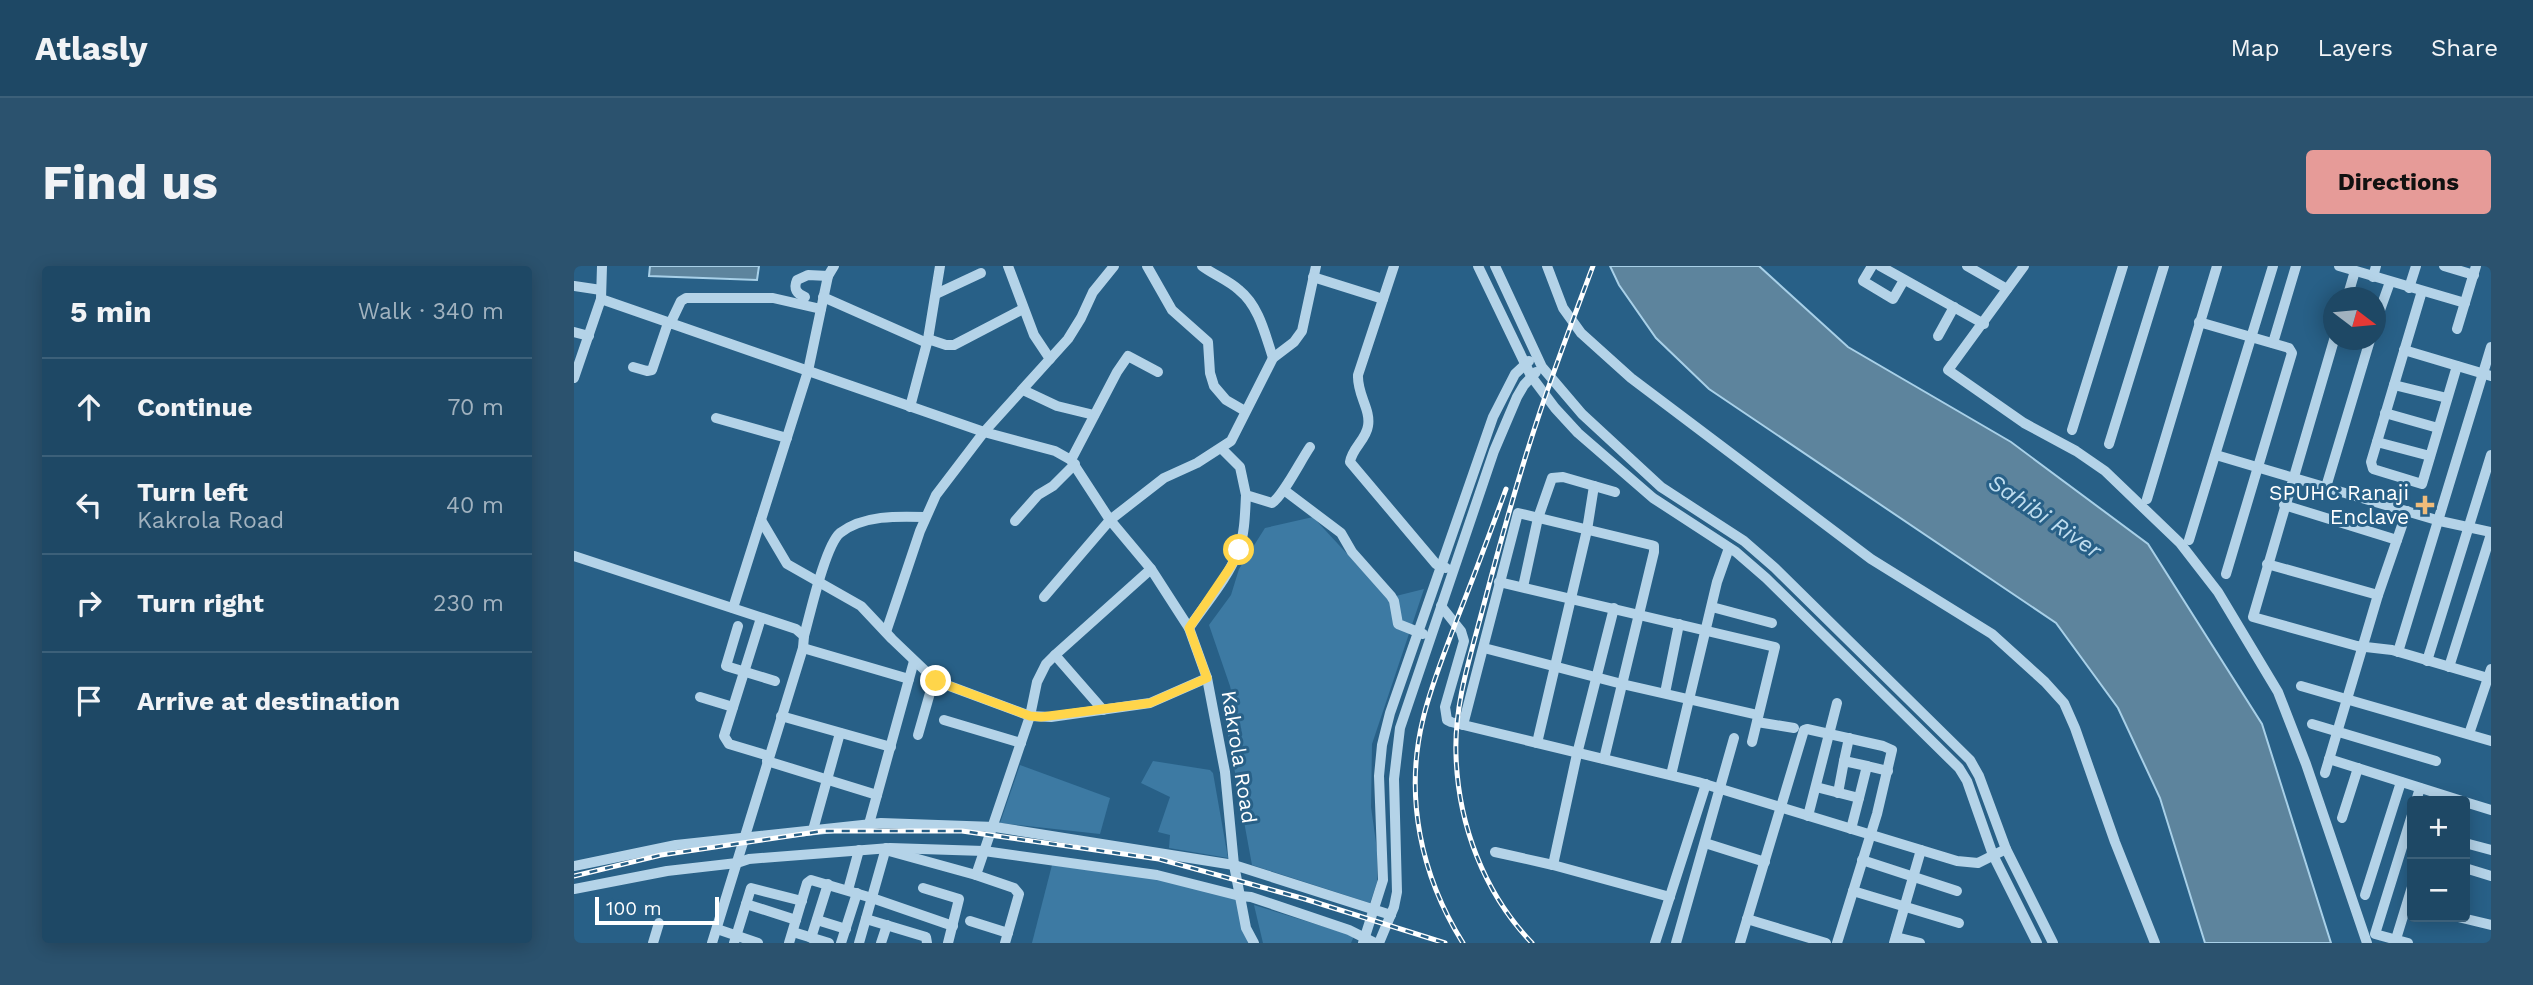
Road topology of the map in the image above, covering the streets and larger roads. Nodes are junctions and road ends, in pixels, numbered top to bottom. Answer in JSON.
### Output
{"nodes":[{"id":1,"x":602,"y":266,"type":"edge"},
{"id":2,"x":940,"y":266,"type":"edge"},
{"id":3,"x":1008,"y":266,"type":"edge"},
{"id":4,"x":1114,"y":266,"type":"edge"},
{"id":5,"x":1147,"y":266,"type":"edge"},
{"id":6,"x":1202,"y":266,"type":"edge"},
{"id":7,"x":1394,"y":266,"type":"edge"},
{"id":8,"x":1478,"y":266,"type":"edge"},
{"id":9,"x":1495,"y":266,"type":"edge"},
{"id":10,"x":1547,"y":266,"type":"edge"},
{"id":11,"x":1872,"y":266,"type":"edge"},
{"id":12,"x":1880,"y":266,"type":"edge"},
{"id":13,"x":1968,"y":266,"type":"edge"},
{"id":14,"x":2024,"y":266,"type":"edge"},
{"id":15,"x":2123,"y":266,"type":"edge"},
{"id":16,"x":2164,"y":266,"type":"edge"},
{"id":17,"x":2217,"y":266,"type":"edge"},
{"id":18,"x":2273,"y":266,"type":"edge"},
{"id":19,"x":2296,"y":266,"type":"edge"},
{"id":20,"x":2339,"y":266,"type":"edge"},
{"id":21,"x":2416,"y":266,"type":"edge"},
{"id":22,"x":2444,"y":266,"type":"edge"},
{"id":23,"x":831,"y":271,"type":"edge"},
{"id":24,"x":1315,"y":271,"type":"edge"},
{"id":25,"x":2355,"y":271,"type":"junction"},
{"id":26,"x":2374,"y":271,"type":"edge"},
{"id":27,"x":2475,"y":271,"type":"edge"},
{"id":28,"x":981,"y":273,"type":"dead end"},
{"id":29,"x":1904,"y":280,"type":"junction"},
{"id":30,"x":2390,"y":282,"type":"junction"},
{"id":31,"x":574,"y":286,"type":"edge"},
{"id":32,"x":2350,"y":287,"type":"edge"},
{"id":33,"x":2409,"y":288,"type":"junction"},
{"id":34,"x":2007,"y":289,"type":"junction"},
{"id":35,"x":2422,"y":291,"type":"junction"},
{"id":36,"x":2386,"y":293,"type":"edge"},
{"id":37,"x":936,"y":294,"type":"junction"},
{"id":38,"x":601,"y":295,"type":"junction"},
{"id":39,"x":823,"y":297,"type":"junction"},
{"id":40,"x":1383,"y":299,"type":"junction"},
{"id":41,"x":804,"y":301,"type":"junction"},
{"id":42,"x":2465,"y":303,"type":"junction"},
{"id":43,"x":1954,"y":307,"type":"junction"},
{"id":44,"x":821,"y":309,"type":"junction"},
{"id":45,"x":1023,"y":309,"type":"junction"},
{"id":46,"x":2199,"y":322,"type":"junction"},
{"id":47,"x":669,"y":323,"type":"junction"},
{"id":48,"x":1984,"y":324,"type":"junction"},
{"id":49,"x":2458,"y":329,"type":"dead end"},
{"id":50,"x":574,"y":332,"type":"edge"},
{"id":51,"x":589,"y":336,"type":"junction"},
{"id":52,"x":1938,"y":336,"type":"dead end"},
{"id":53,"x":2252,"y":337,"type":"junction"},
{"id":54,"x":927,"y":341,"type":"junction"},
{"id":55,"x":2273,"y":343,"type":"junction"},
{"id":56,"x":2491,"y":348,"type":"edge"},
{"id":57,"x":2331,"y":350,"type":"edge"},
{"id":58,"x":2367,"y":350,"type":"edge"},
{"id":59,"x":2404,"y":350,"type":"junction"},
{"id":60,"x":1535,"y":356,"type":"junction"},
{"id":61,"x":1273,"y":358,"type":"junction"},
{"id":62,"x":1050,"y":359,"type":"junction"},
{"id":63,"x":1524,"y":364,"type":"junction"},
{"id":64,"x":2457,"y":366,"type":"junction"},
{"id":65,"x":634,"y":367,"type":"dead end"},
{"id":66,"x":1542,"y":367,"type":"junction"},
{"id":67,"x":808,"y":371,"type":"junction"},
{"id":68,"x":1158,"y":372,"type":"dead end"},
{"id":69,"x":2487,"y":375,"type":"edge"},
{"id":70,"x":1531,"y":376,"type":"junction"},
{"id":71,"x":574,"y":378,"type":"edge"},
{"id":72,"x":2394,"y":384,"type":"junction"},
{"id":73,"x":1023,"y":390,"type":"junction"},
{"id":74,"x":2447,"y":398,"type":"junction"},
{"id":75,"x":910,"y":407,"type":"junction"},
{"id":76,"x":1245,"y":411,"type":"junction"},
{"id":77,"x":2385,"y":413,"type":"junction"},
{"id":78,"x":1094,"y":415,"type":"junction"},
{"id":79,"x":716,"y":418,"type":"dead end"},
{"id":80,"x":2438,"y":428,"type":"junction"},
{"id":81,"x":2072,"y":430,"type":"dead end"},
{"id":82,"x":984,"y":432,"type":"junction"},
{"id":83,"x":787,"y":438,"type":"junction"},
{"id":84,"x":2377,"y":442,"type":"junction"},
{"id":85,"x":2109,"y":444,"type":"dead end"},
{"id":86,"x":1310,"y":447,"type":"dead end"},
{"id":87,"x":1222,"y":449,"type":"junction"},
{"id":88,"x":2216,"y":455,"type":"junction"},
{"id":89,"x":2430,"y":456,"type":"junction"},
{"id":90,"x":2491,"y":456,"type":"edge"},
{"id":91,"x":1073,"y":462,"type":"junction"},
{"id":92,"x":2259,"y":468,"type":"junction"},
{"id":93,"x":2292,"y":477,"type":"junction"},
{"id":94,"x":1594,"y":486,"type":"junction"},
{"id":95,"x":2326,"y":487,"type":"junction"},
{"id":96,"x":1284,"y":490,"type":"junction"},
{"id":97,"x":1615,"y":492,"type":"dead end"},
{"id":98,"x":1247,"y":495,"type":"junction"},
{"id":99,"x":2147,"y":499,"type":"dead end"},
{"id":100,"x":2284,"y":505,"type":"junction"},
{"id":101,"x":2407,"y":511,"type":"junction"},
{"id":102,"x":925,"y":517,"type":"junction"},
{"id":103,"x":1538,"y":518,"type":"junction"},
{"id":104,"x":761,"y":520,"type":"junction"},
{"id":105,"x":1110,"y":520,"type":"junction"},
{"id":106,"x":1015,"y":521,"type":"dead end"},
{"id":107,"x":2440,"y":521,"type":"junction"},
{"id":108,"x":2468,"y":527,"type":"junction"},
{"id":109,"x":1587,"y":530,"type":"junction"},
{"id":110,"x":2491,"y":533,"type":"edge"},
{"id":111,"x":2189,"y":540,"type":"dead end"},
{"id":112,"x":2397,"y":540,"type":"junction"},
{"id":113,"x":1729,"y":548,"type":"junction"},
{"id":114,"x":574,"y":556,"type":"edge"},
{"id":115,"x":2267,"y":564,"type":"junction"},
{"id":116,"x":1441,"y":566,"type":"junction"},
{"id":117,"x":1151,"y":569,"type":"junction"},
{"id":118,"x":1452,"y":570,"type":"junction"},
{"id":119,"x":2226,"y":575,"type":"dead end"},
{"id":120,"x":1499,"y":582,"type":"junction"},
{"id":121,"x":819,"y":583,"type":"junction"},
{"id":122,"x":1523,"y":587,"type":"junction"},
{"id":123,"x":2378,"y":596,"type":"junction"},
{"id":124,"x":1044,"y":597,"type":"dead end"},
{"id":125,"x":1571,"y":597,"type":"junction"},
{"id":126,"x":1441,"y":606,"type":"junction"},
{"id":127,"x":1712,"y":607,"type":"junction"},
{"id":128,"x":733,"y":608,"type":"junction"},
{"id":129,"x":1614,"y":608,"type":"junction"},
{"id":130,"x":1639,"y":614,"type":"junction"},
{"id":131,"x":761,"y":618,"type":"junction"},
{"id":132,"x":1772,"y":623,"type":"dead end"},
{"id":133,"x":1679,"y":624,"type":"junction"},
{"id":134,"x":738,"y":626,"type":"dead end"},
{"id":135,"x":1189,"y":628,"type":"junction"},
{"id":136,"x":1707,"y":631,"type":"junction"},
{"id":137,"x":886,"y":632,"type":"junction"},
{"id":138,"x":1417,"y":632,"type":"junction"},
{"id":139,"x":804,"y":636,"type":"junction"},
{"id":140,"x":1430,"y":637,"type":"junction"},
{"id":141,"x":2362,"y":647,"type":"junction"},
{"id":142,"x":803,"y":648,"type":"junction"},
{"id":143,"x":1484,"y":648,"type":"junction"},
{"id":144,"x":2398,"y":652,"type":"junction"},
{"id":145,"x":1055,"y":655,"type":"junction"},
{"id":146,"x":914,"y":661,"type":"junction"},
{"id":147,"x":2427,"y":661,"type":"junction"},
{"id":148,"x":1555,"y":666,"type":"junction"},
{"id":149,"x":2449,"y":667,"type":"junction"},
{"id":150,"x":744,"y":671,"type":"junction"},
{"id":151,"x":2489,"y":673,"type":"edge"},
{"id":152,"x":1596,"y":675,"type":"junction"},
{"id":153,"x":1207,"y":678,"type":"junction"},
{"id":154,"x":909,"y":679,"type":"junction"},
{"id":155,"x":934,"y":679,"type":"junction"},
{"id":156,"x":775,"y":681,"type":"dead end"},
{"id":157,"x":1622,"y":684,"type":"junction"},
{"id":158,"x":2301,"y":687,"type":"dead end"},
{"id":159,"x":1665,"y":693,"type":"junction"},
{"id":160,"x":701,"y":697,"type":"dead end"},
{"id":161,"x":1690,"y":699,"type":"junction"},
{"id":162,"x":2347,"y":699,"type":"junction"},
{"id":163,"x":1837,"y":703,"type":"dead end"},
{"id":164,"x":733,"y":707,"type":"junction"},
{"id":165,"x":1103,"y":710,"type":"junction"},
{"id":166,"x":781,"y":716,"type":"junction"},
{"id":167,"x":1030,"y":716,"type":"junction"},
{"id":168,"x":1757,"y":718,"type":"junction"},
{"id":169,"x":944,"y":720,"type":"dead end"},
{"id":170,"x":2312,"y":724,"type":"dead end"},
{"id":171,"x":1463,"y":725,"type":"junction"},
{"id":172,"x":1794,"y":728,"type":"dead end"},
{"id":173,"x":2336,"y":731,"type":"junction"},
{"id":174,"x":840,"y":733,"type":"junction"},
{"id":175,"x":1829,"y":733,"type":"junction"},
{"id":176,"x":2469,"y":734,"type":"junction"},
{"id":177,"x":918,"y":735,"type":"dead end"},
{"id":178,"x":1734,"y":738,"type":"dead end"},
{"id":179,"x":1849,"y":738,"type":"junction"},
{"id":180,"x":2491,"y":741,"type":"edge"},
{"id":181,"x":1752,"y":742,"type":"dead end"},
{"id":182,"x":1021,"y":743,"type":"junction"},
{"id":183,"x":1537,"y":743,"type":"junction"},
{"id":184,"x":891,"y":747,"type":"junction"},
{"id":185,"x":1577,"y":754,"type":"junction"},
{"id":186,"x":768,"y":759,"type":"junction"},
{"id":187,"x":1604,"y":759,"type":"junction"},
{"id":188,"x":2329,"y":759,"type":"junction"},
{"id":189,"x":1844,"y":761,"type":"junction"},
{"id":190,"x":2436,"y":761,"type":"dead end"},
{"id":191,"x":1867,"y":766,"type":"junction"},
{"id":192,"x":2358,"y":768,"type":"junction"},
{"id":193,"x":1888,"y":771,"type":"junction"},
{"id":194,"x":2325,"y":773,"type":"dead end"},
{"id":195,"x":1671,"y":775,"type":"junction"},
{"id":196,"x":827,"y":780,"type":"junction"},
{"id":197,"x":2401,"y":782,"type":"junction"},
{"id":198,"x":1706,"y":784,"type":"junction"},
{"id":199,"x":1816,"y":787,"type":"junction"},
{"id":200,"x":2420,"y":788,"type":"junction"},
{"id":201,"x":1721,"y":789,"type":"junction"},
{"id":202,"x":1838,"y":793,"type":"junction"},
{"id":203,"x":877,"y":795,"type":"junction"},
{"id":204,"x":2418,"y":796,"type":"edge"},
{"id":205,"x":2445,"y":796,"type":"edge"},
{"id":206,"x":1859,"y":798,"type":"junction"},
{"id":207,"x":2470,"y":804,"type":"edge"},
{"id":208,"x":1782,"y":808,"type":"junction"},
{"id":209,"x":2491,"y":810,"type":"edge"},
{"id":210,"x":1808,"y":816,"type":"junction"},
{"id":211,"x":2342,"y":818,"type":"dead end"},
{"id":212,"x":2389,"y":822,"type":"junction"},
{"id":213,"x":869,"y":824,"type":"junction"},
{"id":214,"x":991,"y":827,"type":"junction"},
{"id":215,"x":2407,"y":828,"type":"edge"},
{"id":216,"x":1851,"y":829,"type":"junction"},
{"id":217,"x":813,"y":830,"type":"junction"},
{"id":218,"x":1870,"y":835,"type":"junction"},
{"id":219,"x":746,"y":837,"type":"junction"},
{"id":220,"x":2407,"y":838,"type":"edge"},
{"id":221,"x":1705,"y":843,"type":"junction"},
{"id":222,"x":2470,"y":845,"type":"edge"},
{"id":223,"x":885,"y":849,"type":"junction"},
{"id":224,"x":2006,"y":849,"type":"junction"},
{"id":225,"x":859,"y":850,"type":"junction"},
{"id":226,"x":1921,"y":850,"type":"junction"},
{"id":227,"x":2491,"y":850,"type":"edge"},
{"id":228,"x":984,"y":851,"type":"junction"},
{"id":229,"x":1495,"y":852,"type":"dead end"},
{"id":230,"x":1993,"y":855,"type":"junction"},
{"id":231,"x":1862,"y":860,"type":"junction"},
{"id":232,"x":1765,"y":862,"type":"junction"},
{"id":233,"x":737,"y":863,"type":"junction"},
{"id":234,"x":1234,"y":865,"type":"junction"},
{"id":235,"x":1553,"y":865,"type":"junction"},
{"id":236,"x":574,"y":866,"type":"edge"},
{"id":237,"x":2470,"y":870,"type":"edge"},
{"id":238,"x":976,"y":875,"type":"junction"},
{"id":239,"x":2491,"y":876,"type":"edge"},
{"id":240,"x":1913,"y":877,"type":"junction"},
{"id":241,"x":828,"y":884,"type":"junction"},
{"id":242,"x":923,"y":888,"type":"dead end"},
{"id":243,"x":574,"y":889,"type":"edge"},
{"id":244,"x":1853,"y":891,"type":"junction"},
{"id":245,"x":1957,"y":891,"type":"dead end"},
{"id":246,"x":852,"y":892,"type":"junction"},
{"id":247,"x":2365,"y":895,"type":"dead end"},
{"id":248,"x":1240,"y":896,"type":"junction"},
{"id":249,"x":1670,"y":897,"type":"junction"},
{"id":250,"x":872,"y":898,"type":"junction"},
{"id":251,"x":802,"y":901,"type":"junction"},
{"id":252,"x":2407,"y":903,"type":"edge"},
{"id":253,"x":746,"y":904,"type":"junction"},
{"id":254,"x":1905,"y":907,"type":"junction"},
{"id":255,"x":1375,"y":909,"type":"junction"},
{"id":256,"x":1391,"y":915,"type":"junction"},
{"id":257,"x":866,"y":919,"type":"junction"},
{"id":258,"x":1747,"y":919,"type":"junction"},
{"id":259,"x":796,"y":920,"type":"junction"},
{"id":260,"x":817,"y":920,"type":"junction"},
{"id":261,"x":970,"y":920,"type":"dead end"},
{"id":262,"x":2470,"y":920,"type":"edge"},
{"id":263,"x":659,"y":923,"type":"dead end"},
{"id":264,"x":1959,"y":923,"type":"dead end"},
{"id":265,"x":887,"y":925,"type":"junction"},
{"id":266,"x":2491,"y":925,"type":"edge"},
{"id":267,"x":953,"y":926,"type":"junction"},
{"id":268,"x":717,"y":929,"type":"junction"},
{"id":269,"x":846,"y":929,"type":"junction"},
{"id":270,"x":793,"y":932,"type":"junction"},
{"id":271,"x":811,"y":938,"type":"junction"},
{"id":272,"x":1007,"y":938,"type":"edge"},
{"id":273,"x":736,"y":939,"type":"edge"},
{"id":274,"x":2396,"y":939,"type":"junction"},
{"id":275,"x":1895,"y":940,"type":"edge"},
{"id":276,"x":1371,"y":942,"type":"edge"},
{"id":277,"x":653,"y":943,"type":"edge"},
{"id":278,"x":712,"y":943,"type":"edge"},
{"id":279,"x":758,"y":943,"type":"edge"},
{"id":280,"x":789,"y":943,"type":"edge"},
{"id":281,"x":829,"y":943,"type":"edge"},
{"id":282,"x":841,"y":943,"type":"edge"},
{"id":283,"x":859,"y":943,"type":"edge"},
{"id":284,"x":881,"y":943,"type":"edge"},
{"id":285,"x":928,"y":943,"type":"edge"},
{"id":286,"x":948,"y":943,"type":"edge"},
{"id":287,"x":1254,"y":943,"type":"edge"},
{"id":288,"x":1655,"y":943,"type":"edge"},
{"id":289,"x":1676,"y":943,"type":"edge"},
{"id":290,"x":1740,"y":943,"type":"edge"},
{"id":291,"x":1826,"y":943,"type":"edge"},
{"id":292,"x":1837,"y":943,"type":"edge"},
{"id":293,"x":1920,"y":943,"type":"edge"},
{"id":294,"x":2037,"y":943,"type":"edge"},
{"id":295,"x":2053,"y":943,"type":"edge"},
{"id":296,"x":2155,"y":943,"type":"edge"},
{"id":297,"x":2367,"y":943,"type":"edge"},
{"id":298,"x":2408,"y":943,"type":"edge"}],
"edges":[{"from":1,"to":38,"type":"street"},
{"from":2,"to":37,"type":"street"},
{"from":3,"to":45,"type":"street"},
{"from":4,"to":62,"type":"street"},
{"from":5,"to":76,"type":"street"},
{"from":6,"to":61,"type":"street"},
{"from":7,"to":40,"type":"street"},
{"from":8,"to":63,"type":"street"},
{"from":9,"to":60,"type":"street"},
{"from":10,"to":296,"type":"street"},
{"from":11,"to":29,"type":"street"},
{"from":12,"to":29,"type":"street"},
{"from":13,"to":34,"type":"street"},
{"from":14,"to":34,"type":"street"},
{"from":15,"to":81,"type":"street"},
{"from":16,"to":85,"type":"street"},
{"from":17,"to":46,"type":"street"},
{"from":18,"to":53,"type":"street"},
{"from":19,"to":55,"type":"street"},
{"from":20,"to":25,"type":"street"},
{"from":21,"to":33,"type":"street"},
{"from":22,"to":27,"type":"street"},
{"from":23,"to":39,"type":"street"},
{"from":23,"to":41,"type":"street"},
{"from":24,"to":40,"type":"street"},
{"from":24,"to":61,"type":"street"},
{"from":25,"to":26,"type":"street"},
{"from":25,"to":32,"type":"street"},
{"from":26,"to":30,"type":"street"},
{"from":27,"to":42,"type":"street"},
{"from":28,"to":37,"type":"street"},
{"from":29,"to":43,"type":"street"},
{"from":30,"to":33,"type":"street"},
{"from":30,"to":36,"type":"street"},
{"from":31,"to":38,"type":"street"},
{"from":33,"to":35,"type":"street"},
{"from":34,"to":48,"type":"street"},
{"from":35,"to":42,"type":"street"},
{"from":35,"to":59,"type":"street"},
{"from":37,"to":54,"type":"street"},
{"from":38,"to":47,"type":"street"},
{"from":38,"to":51,"type":"street"},
{"from":39,"to":44,"type":"street"},
{"from":39,"to":54,"type":"street"},
{"from":40,"to":116,"type":"street"},
{"from":41,"to":44,"type":"street"},
{"from":41,"to":47,"type":"street"},
{"from":42,"to":49,"type":"street"},
{"from":43,"to":48,"type":"street"},
{"from":43,"to":52,"type":"street"},
{"from":44,"to":67,"type":"street"},
{"from":45,"to":54,"type":"street"},
{"from":45,"to":62,"type":"street"},
{"from":46,"to":53,"type":"street"},
{"from":46,"to":99,"type":"street"},
{"from":47,"to":65,"type":"street"},
{"from":47,"to":67,"type":"street"},
{"from":48,"to":297,"type":"street"},
{"from":50,"to":51,"type":"street"},
{"from":51,"to":71,"type":"street"},
{"from":53,"to":55,"type":"street"},
{"from":53,"to":88,"type":"street"},
{"from":54,"to":75,"type":"street"},
{"from":55,"to":92,"type":"street"},
{"from":56,"to":69,"type":"street"},
{"from":57,"to":93,"type":"street"},
{"from":58,"to":95,"type":"street"},
{"from":59,"to":64,"type":"street"},
{"from":59,"to":72,"type":"street"},
{"from":60,"to":63,"type":"street"},
{"from":60,"to":66,"type":"street"},
{"from":61,"to":76,"type":"street"},
{"from":62,"to":73,"type":"street"},
{"from":63,"to":70,"type":"street"},
{"from":63,"to":116,"type":"street"},
{"from":64,"to":69,"type":"street"},
{"from":64,"to":74,"type":"street"},
{"from":66,"to":70,"type":"street"},
{"from":66,"to":224,"type":"street"},
{"from":67,"to":75,"type":"street"},
{"from":67,"to":83,"type":"street"},
{"from":68,"to":78,"type":"street"},
{"from":69,"to":107,"type":"street"},
{"from":70,"to":113,"type":"street"},
{"from":70,"to":118,"type":"street"},
{"from":72,"to":74,"type":"street"},
{"from":72,"to":77,"type":"street"},
{"from":73,"to":78,"type":"street"},
{"from":73,"to":82,"type":"street"},
{"from":74,"to":80,"type":"street"},
{"from":75,"to":82,"type":"street"},
{"from":76,"to":87,"type":"street"},
{"from":77,"to":80,"type":"street"},
{"from":77,"to":84,"type":"street"},
{"from":78,"to":91,"type":"street"},
{"from":79,"to":83,"type":"street"},
{"from":80,"to":89,"type":"street"},
{"from":82,"to":91,"type":"street"},
{"from":82,"to":102,"type":"street"},
{"from":83,"to":104,"type":"street"},
{"from":84,"to":89,"type":"street"},
{"from":84,"to":89,"type":"street"},
{"from":86,"to":96,"type":"street"},
{"from":87,"to":98,"type":"street"},
{"from":87,"to":105,"type":"street"},
{"from":88,"to":92,"type":"street"},
{"from":88,"to":111,"type":"street"},
{"from":90,"to":108,"type":"street"},
{"from":91,"to":105,"type":"street","name":"Kakrola Road"},
{"from":91,"to":106,"type":"street"},
{"from":92,"to":93,"type":"street"},
{"from":92,"to":119,"type":"street"},
{"from":93,"to":95,"type":"street"},
{"from":93,"to":100,"type":"street"},
{"from":94,"to":97,"type":"street"},
{"from":94,"to":103,"type":"street"},
{"from":94,"to":109,"type":"street"},
{"from":95,"to":101,"type":"street"},
{"from":96,"to":98,"type":"street"},
{"from":96,"to":138,"type":"street"},
{"from":98,"to":135,"type":"street"},
{"from":100,"to":112,"type":"street"},
{"from":100,"to":115,"type":"street"},
{"from":101,"to":107,"type":"street"},
{"from":101,"to":112,"type":"street"},
{"from":102,"to":121,"type":"street"},
{"from":102,"to":137,"type":"street"},
{"from":103,"to":109,"type":"street"},
{"from":103,"to":120,"type":"street"},
{"from":103,"to":122,"type":"street"},
{"from":104,"to":121,"type":"street"},
{"from":104,"to":128,"type":"street"},
{"from":105,"to":117,"type":"street","name":"Kakrola Road"},
{"from":105,"to":124,"type":"street"},
{"from":107,"to":108,"type":"street"},
{"from":107,"to":144,"type":"street"},
{"from":108,"to":110,"type":"street"},
{"from":108,"to":147,"type":"street"},
{"from":109,"to":125,"type":"street"},
{"from":109,"to":130,"type":"street"},
{"from":110,"to":149,"type":"street"},
{"from":112,"to":123,"type":"street"},
{"from":113,"to":127,"type":"street"},
{"from":113,"to":230,"type":"street"},
{"from":114,"to":128,"type":"street"},
{"from":115,"to":123,"type":"street"},
{"from":115,"to":141,"type":"street"},
{"from":116,"to":118,"type":"street"},
{"from":116,"to":138,"type":"street"},
{"from":117,"to":135,"type":"street","name":"Kakrola Road"},
{"from":117,"to":145,"type":"street"},
{"from":118,"to":126,"type":"street"},
{"from":120,"to":122,"type":"street"},
{"from":120,"to":143,"type":"street"},
{"from":121,"to":137,"type":"street"},
{"from":121,"to":139,"type":"street"},
{"from":122,"to":125,"type":"street"},
{"from":123,"to":141,"type":"street"},
{"from":125,"to":129,"type":"street"},
{"from":125,"to":148,"type":"street"},
{"from":126,"to":140,"type":"street"},
{"from":126,"to":171,"type":"street"},
{"from":127,"to":132,"type":"street"},
{"from":127,"to":136,"type":"street"},
{"from":128,"to":131,"type":"street"},
{"from":129,"to":130,"type":"street"},
{"from":129,"to":152,"type":"street"},
{"from":130,"to":133,"type":"street"},
{"from":130,"to":157,"type":"street"},
{"from":131,"to":139,"type":"street"},
{"from":131,"to":150,"type":"street"},
{"from":133,"to":136,"type":"street"},
{"from":133,"to":159,"type":"street"},
{"from":134,"to":150,"type":"street"},
{"from":135,"to":153,"type":"street","name":"Kakrola Road"},
{"from":136,"to":161,"type":"street"},
{"from":136,"to":168,"type":"street"},
{"from":137,"to":146,"type":"street"},
{"from":138,"to":140,"type":"street"},
{"from":138,"to":255,"type":"street"},
{"from":139,"to":142,"type":"street"},
{"from":140,"to":256,"type":"street"},
{"from":141,"to":144,"type":"street"},
{"from":141,"to":162,"type":"street"},
{"from":142,"to":154,"type":"street"},
{"from":142,"to":166,"type":"street"},
{"from":143,"to":148,"type":"street"},
{"from":143,"to":171,"type":"street"},
{"from":144,"to":147,"type":"street"},
{"from":145,"to":165,"type":"street"},
{"from":145,"to":167,"type":"street"},
{"from":146,"to":154,"type":"street"},
{"from":146,"to":155,"type":"street"},
{"from":147,"to":149,"type":"street"},
{"from":148,"to":152,"type":"street"},
{"from":148,"to":183,"type":"street"},
{"from":149,"to":151,"type":"street"},
{"from":150,"to":156,"type":"street"},
{"from":150,"to":164,"type":"street"},
{"from":151,"to":176,"type":"street"},
{"from":152,"to":157,"type":"street"},
{"from":152,"to":185,"type":"street"},
{"from":153,"to":165,"type":"street"},
{"from":153,"to":234,"type":"street","name":"Kakrola Road"},
{"from":154,"to":184,"type":"street"},
{"from":155,"to":167,"type":"street"},
{"from":155,"to":177,"type":"street"},
{"from":157,"to":159,"type":"street"},
{"from":157,"to":187,"type":"street"},
{"from":158,"to":162,"type":"street"},
{"from":159,"to":161,"type":"street"},
{"from":160,"to":164,"type":"street"},
{"from":161,"to":168,"type":"street"},
{"from":161,"to":195,"type":"street"},
{"from":162,"to":173,"type":"street"},
{"from":162,"to":176,"type":"street"},
{"from":163,"to":175,"type":"street"},
{"from":164,"to":186,"type":"street"},
{"from":165,"to":167,"type":"street"},
{"from":166,"to":174,"type":"street"},
{"from":166,"to":186,"type":"street"},
{"from":167,"to":182,"type":"street"},
{"from":168,"to":172,"type":"street"},
{"from":168,"to":181,"type":"street"},
{"from":169,"to":182,"type":"street"},
{"from":170,"to":173,"type":"street"},
{"from":171,"to":183,"type":"street"},
{"from":173,"to":188,"type":"street"},
{"from":173,"to":190,"type":"street"},
{"from":174,"to":184,"type":"street"},
{"from":174,"to":196,"type":"street"},
{"from":175,"to":179,"type":"street"},
{"from":175,"to":199,"type":"street"},
{"from":175,"to":208,"type":"street"},
{"from":176,"to":180,"type":"street"},
{"from":178,"to":201,"type":"street"},
{"from":179,"to":189,"type":"street"},
{"from":179,"to":193,"type":"street"},
{"from":182,"to":214,"type":"street"},
{"from":183,"to":185,"type":"street"},
{"from":184,"to":203,"type":"street"},
{"from":185,"to":187,"type":"street"},
{"from":185,"to":235,"type":"street"},
{"from":186,"to":196,"type":"street"},
{"from":186,"to":219,"type":"street"},
{"from":187,"to":195,"type":"street"},
{"from":188,"to":192,"type":"street"},
{"from":188,"to":194,"type":"street"},
{"from":189,"to":191,"type":"street"},
{"from":189,"to":202,"type":"street"},
{"from":191,"to":193,"type":"street"},
{"from":191,"to":206,"type":"street"},
{"from":192,"to":197,"type":"street"},
{"from":192,"to":211,"type":"street"},
{"from":193,"to":218,"type":"street"},
{"from":195,"to":198,"type":"street"},
{"from":196,"to":203,"type":"street"},
{"from":196,"to":217,"type":"street"},
{"from":197,"to":200,"type":"street"},
{"from":197,"to":212,"type":"street"},
{"from":198,"to":201,"type":"street"},
{"from":198,"to":249,"type":"street"},
{"from":199,"to":202,"type":"street"},
{"from":199,"to":210,"type":"street"},
{"from":200,"to":204,"type":"street"},
{"from":200,"to":205,"type":"street"},
{"from":201,"to":208,"type":"street"},
{"from":201,"to":221,"type":"street"},
{"from":202,"to":206,"type":"street"},
{"from":203,"to":213,"type":"street"},
{"from":206,"to":216,"type":"street"},
{"from":207,"to":209,"type":"street"},
{"from":208,"to":210,"type":"street"},
{"from":208,"to":232,"type":"street"},
{"from":210,"to":216,"type":"street"},
{"from":212,"to":215,"type":"street"},
{"from":212,"to":247,"type":"street"},
{"from":213,"to":214,"type":"street"},
{"from":213,"to":217,"type":"street"},
{"from":214,"to":228,"type":"street"},
{"from":214,"to":234,"type":"street"},
{"from":216,"to":218,"type":"street"},
{"from":217,"to":219,"type":"street"},
{"from":218,"to":226,"type":"street"},
{"from":218,"to":231,"type":"street"},
{"from":219,"to":233,"type":"street"},
{"from":219,"to":236,"type":"street"},
{"from":220,"to":274,"type":"street"},
{"from":221,"to":232,"type":"street"},
{"from":221,"to":289,"type":"street"},
{"from":222,"to":227,"type":"street"},
{"from":223,"to":225,"type":"street"},
{"from":223,"to":228,"type":"street"},
{"from":223,"to":238,"type":"street"},
{"from":223,"to":250,"type":"street"},
{"from":224,"to":230,"type":"street"},
{"from":224,"to":295,"type":"street"},
{"from":225,"to":233,"type":"street"},
{"from":225,"to":246,"type":"street"},
{"from":226,"to":230,"type":"street"},
{"from":226,"to":240,"type":"street"},
{"from":228,"to":238,"type":"street"},
{"from":228,"to":248,"type":"street"},
{"from":229,"to":235,"type":"street"},
{"from":230,"to":294,"type":"street"},
{"from":231,"to":240,"type":"street"},
{"from":231,"to":244,"type":"street"},
{"from":232,"to":258,"type":"street"},
{"from":233,"to":243,"type":"street"},
{"from":233,"to":268,"type":"street"},
{"from":234,"to":248,"type":"street","name":"Kakrola Road"},
{"from":234,"to":255,"type":"street"},
{"from":235,"to":249,"type":"street"},
{"from":237,"to":239,"type":"street"},
{"from":238,"to":272,"type":"street"},
{"from":240,"to":245,"type":"street"},
{"from":240,"to":254,"type":"street"},
{"from":241,"to":246,"type":"street"},
{"from":241,"to":251,"type":"street"},
{"from":241,"to":260,"type":"street"},
{"from":242,"to":267,"type":"street"},
{"from":244,"to":254,"type":"street"},
{"from":244,"to":292,"type":"street"},
{"from":246,"to":250,"type":"street"},
{"from":246,"to":269,"type":"street"},
{"from":248,"to":276,"type":"street"},
{"from":248,"to":287,"type":"street","name":"Kakrola Road"},
{"from":249,"to":288,"type":"street"},
{"from":250,"to":257,"type":"street"},
{"from":250,"to":267,"type":"street"},
{"from":251,"to":253,"type":"street"},
{"from":251,"to":259,"type":"street"},
{"from":252,"to":274,"type":"street"},
{"from":253,"to":259,"type":"street"},
{"from":253,"to":273,"type":"street"},
{"from":254,"to":264,"type":"street"},
{"from":254,"to":275,"type":"street"},
{"from":255,"to":256,"type":"street"},
{"from":255,"to":276,"type":"street"},
{"from":256,"to":276,"type":"street"},
{"from":257,"to":265,"type":"street"},
{"from":257,"to":283,"type":"street"},
{"from":258,"to":290,"type":"street"},
{"from":258,"to":291,"type":"street"},
{"from":259,"to":270,"type":"street"},
{"from":260,"to":269,"type":"street"},
{"from":260,"to":271,"type":"street"},
{"from":261,"to":272,"type":"street"},
{"from":262,"to":266,"type":"street"},
{"from":263,"to":277,"type":"street"},
{"from":265,"to":284,"type":"street"},
{"from":265,"to":285,"type":"street"},
{"from":267,"to":286,"type":"street"},
{"from":268,"to":273,"type":"street"},
{"from":268,"to":278,"type":"street"},
{"from":269,"to":282,"type":"street"},
{"from":270,"to":271,"type":"street"},
{"from":270,"to":280,"type":"street"},
{"from":271,"to":281,"type":"street"},
{"from":273,"to":279,"type":"street"},
{"from":274,"to":298,"type":"street"},
{"from":275,"to":293,"type":"street"}]}
